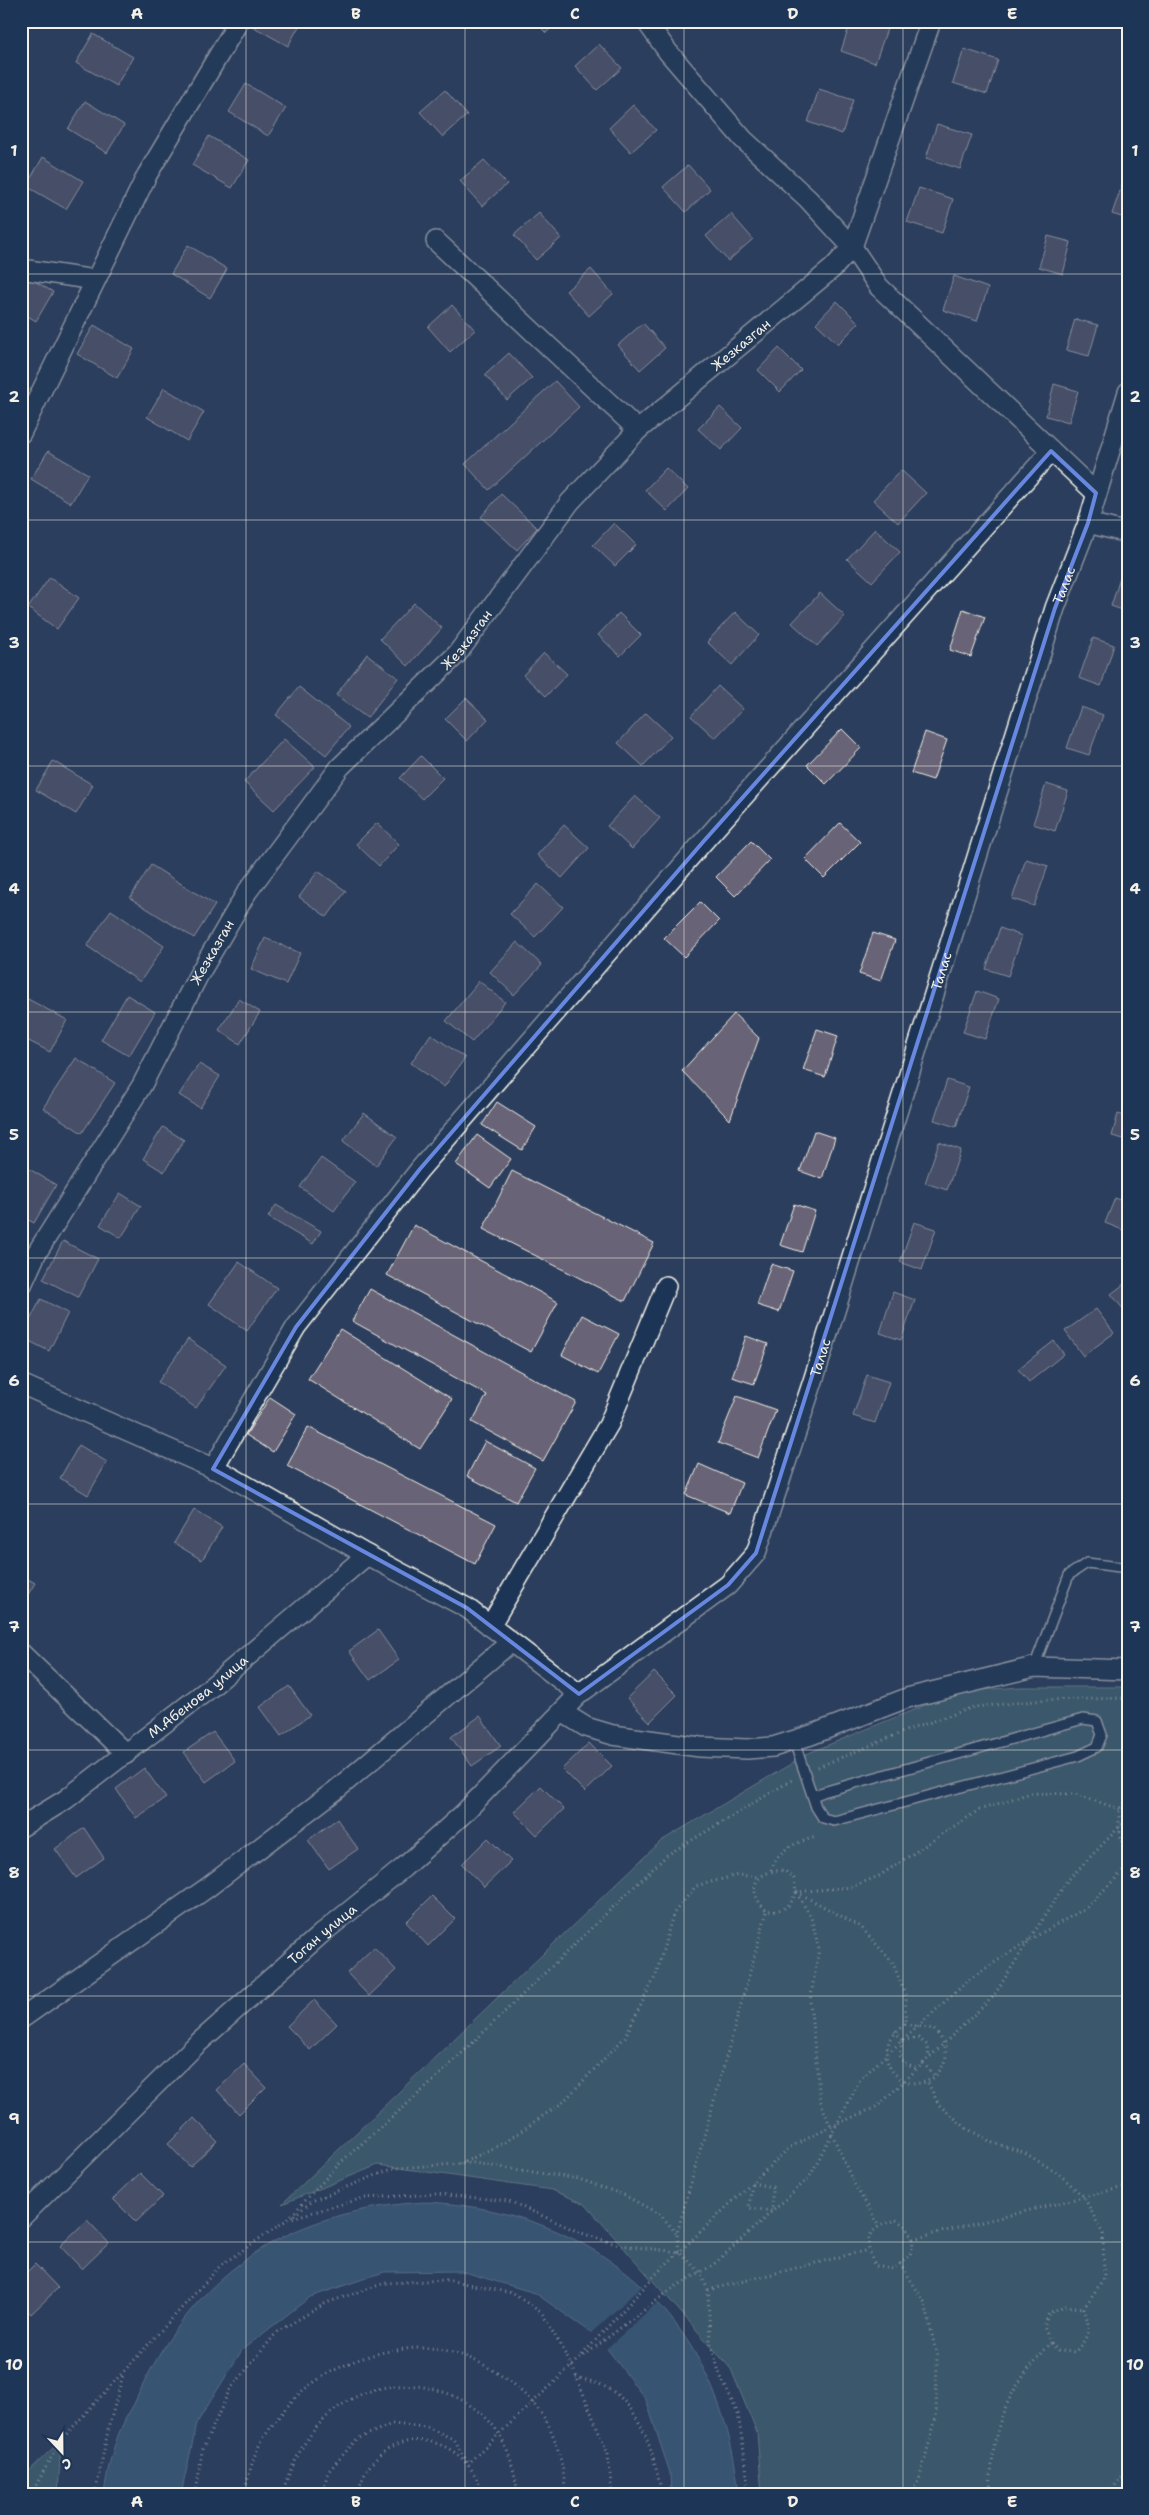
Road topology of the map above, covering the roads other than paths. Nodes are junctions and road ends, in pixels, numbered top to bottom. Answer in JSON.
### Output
{"nodes":[{"id":1,"x":239,"y":21,"type":"edge"},
{"id":2,"x":646,"y":21,"type":"edge"},
{"id":3,"x":931,"y":21,"type":"edge"},
{"id":4,"x":436,"y":241,"type":"dead end"},
{"id":5,"x":852,"y":247,"type":"junction"},
{"id":6,"x":21,"y":269,"type":"edge"},
{"id":7,"x":95,"y":280,"type":"junction"},
{"id":8,"x":1128,"y":392,"type":"edge"},
{"id":9,"x":638,"y":430,"type":"junction"},
{"id":10,"x":21,"y":432,"type":"edge"},
{"id":11,"x":1051,"y":451,"type":"junction"},
{"id":12,"x":1096,"y":493,"type":"junction"},
{"id":13,"x":1088,"y":522,"type":"junction"},
{"id":14,"x":1128,"y":533,"type":"edge"},
{"id":15,"x":666,"y":1286,"type":"dead end"},
{"id":16,"x":21,"y":1287,"type":"edge"},
{"id":17,"x":21,"y":1384,"type":"edge"},
{"id":18,"x":213,"y":1468,"type":"junction"},
{"id":19,"x":756,"y":1553,"type":"joint"},
{"id":20,"x":367,"y":1555,"type":"junction"},
{"id":21,"x":1128,"y":1568,"type":"edge"},
{"id":22,"x":490,"y":1626,"type":"junction"},
{"id":23,"x":511,"y":1642,"type":"junction"},
{"id":24,"x":21,"y":1653,"type":"edge"},
{"id":25,"x":1034,"y":1667,"type":"junction"},
{"id":26,"x":1128,"y":1670,"type":"edge"},
{"id":27,"x":580,"y":1694,"type":"junction"},
{"id":28,"x":562,"y":1712,"type":"junction"},
{"id":29,"x":794,"y":1741,"type":"junction"},
{"id":30,"x":126,"y":1754,"type":"junction"},
{"id":31,"x":813,"y":1796,"type":"junction"},
{"id":32,"x":21,"y":1827,"type":"edge"},
{"id":33,"x":21,"y":2020,"type":"edge"},
{"id":34,"x":21,"y":2218,"type":"edge"}],
"edges":[{"from":1,"to":7,"type":"street"},
{"from":2,"to":5,"type":"street"},
{"from":3,"to":5,"type":"street","name":"Жезказган"},
{"from":4,"to":9,"type":"street"},
{"from":5,"to":9,"type":"street","name":"Жезказган"},
{"from":5,"to":11,"type":"street"},
{"from":6,"to":7,"type":"street"},
{"from":7,"to":10,"type":"street"},
{"from":8,"to":12,"type":"street","name":"Талас"},
{"from":9,"to":16,"type":"street","name":"Жезказган"},
{"from":11,"to":12,"type":"street"},
{"from":11,"to":18,"type":"street"},
{"from":12,"to":13,"type":"street","name":"Талас"},
{"from":13,"to":14,"type":"street"},
{"from":13,"to":19,"type":"street","name":"Талас"},
{"from":15,"to":22,"type":"street"},
{"from":17,"to":18,"type":"street"},
{"from":18,"to":20,"type":"street"},
{"from":19,"to":27,"type":"street","name":"Тоган улица"},
{"from":20,"to":22,"type":"street"},
{"from":20,"to":30,"type":"street","name":"М.Абенова улица"},
{"from":21,"to":25,"type":"lane"},
{"from":22,"to":23,"type":"street"},
{"from":23,"to":27,"type":"street"},
{"from":23,"to":33,"type":"street"},
{"from":24,"to":30,"type":"street"},
{"from":25,"to":26,"type":"street"},
{"from":25,"to":29,"type":"street"},
{"from":27,"to":28,"type":"street","name":"Тоган улица"},
{"from":28,"to":29,"type":"street"},
{"from":28,"to":34,"type":"street","name":"Тоган улица"},
{"from":29,"to":31,"type":"lane"},
{"from":30,"to":32,"type":"street","name":"М.Абенова улица"},
{"from":31,"to":31,"type":"lane"}]}
